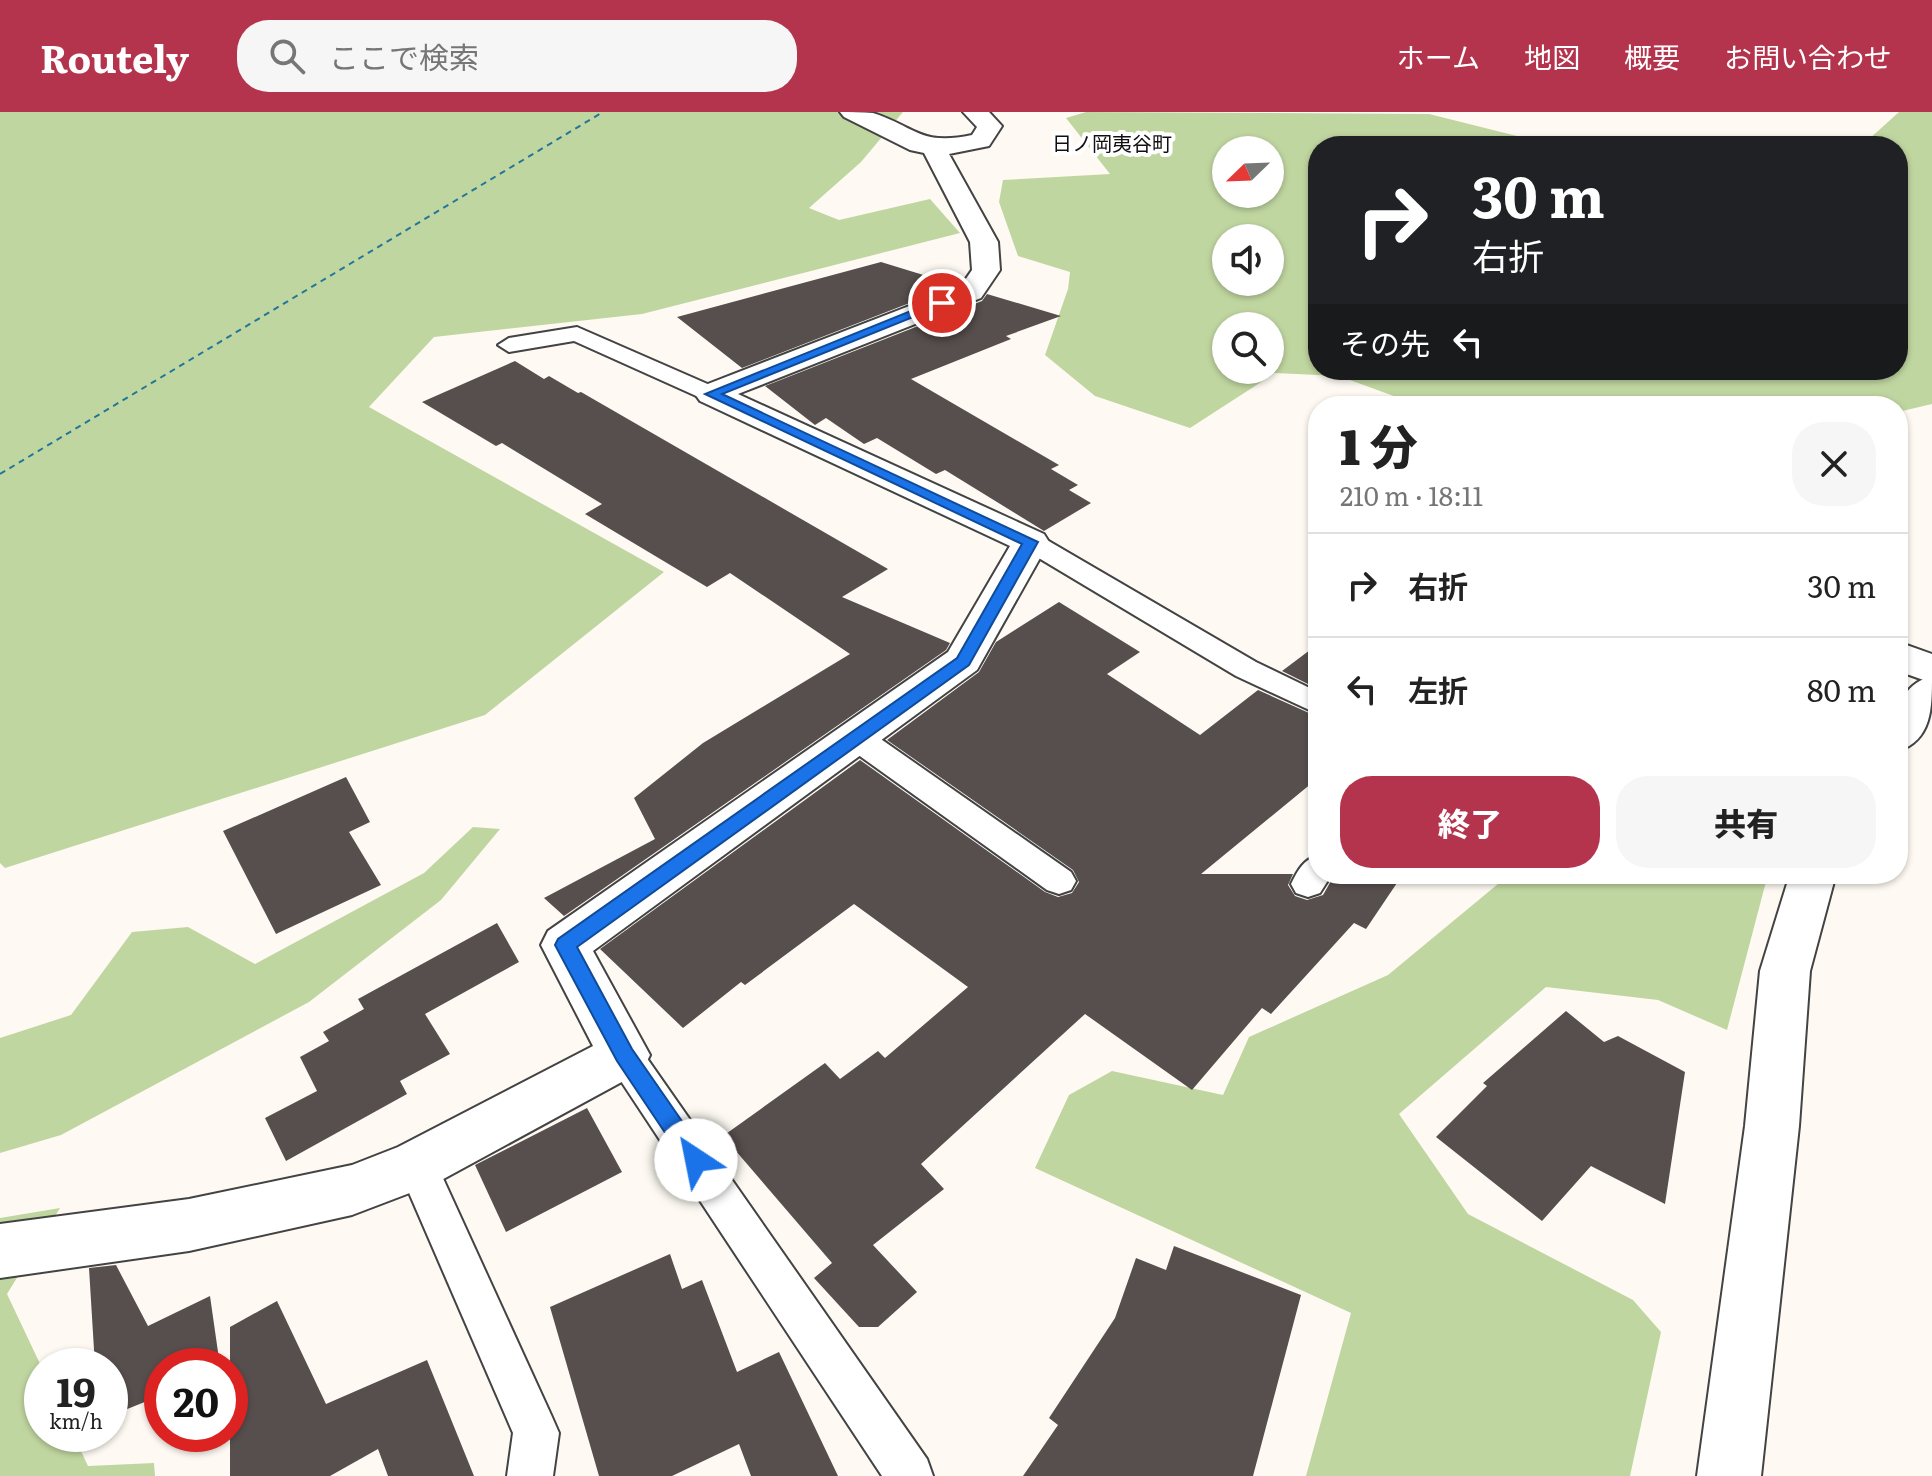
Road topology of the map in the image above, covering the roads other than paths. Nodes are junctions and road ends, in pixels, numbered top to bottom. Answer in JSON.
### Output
{"nodes":[{"id":1,"x":852,"y":112,"type":"edge"},
{"id":2,"x":975,"y":112,"type":"edge"},
{"id":3,"x":935,"y":148,"type":"junction"},
{"id":4,"x":509,"y":345,"type":"dead end"},
{"id":5,"x":711,"y":394,"type":"junction"},
{"id":6,"x":1031,"y":542,"type":"junction"},
{"id":7,"x":1908,"y":659,"type":"edge"},
{"id":8,"x":1932,"y":670,"type":"edge"},
{"id":9,"x":1932,"y":690,"type":"edge"},
{"id":10,"x":1308,"y":699,"type":"edge"},
{"id":11,"x":1908,"y":722,"type":"edge"},
{"id":12,"x":854,"y":736,"type":"junction"},
{"id":13,"x":1059,"y":881,"type":"dead end"},
{"id":14,"x":1810,"y":884,"type":"edge"},
{"id":15,"x":624,"y":1055,"type":"junction"},
{"id":16,"x":417,"y":1165,"type":"junction"},
{"id":17,"x":0,"y":1251,"type":"edge"},
{"id":18,"x":530,"y":1476,"type":"edge"},
{"id":19,"x":910,"y":1476,"type":"edge"},
{"id":20,"x":1729,"y":1476,"type":"edge"}],
"edges":[{"from":1,"to":3,"type":"street"},
{"from":2,"to":3,"type":"street"},
{"from":3,"to":5,"type":"street"},
{"from":4,"to":5,"type":"lane"},
{"from":5,"to":6,"type":"street"},
{"from":6,"to":10,"type":"lane"},
{"from":6,"to":12,"type":"street"},
{"from":7,"to":8,"type":"street"},
{"from":9,"to":11,"type":"street"},
{"from":12,"to":13,"type":"lane"},
{"from":12,"to":15,"type":"street"},
{"from":14,"to":20,"type":"street"},
{"from":15,"to":16,"type":"street"},
{"from":15,"to":19,"type":"lane"},
{"from":16,"to":17,"type":"street"},
{"from":16,"to":18,"type":"lane"}]}
